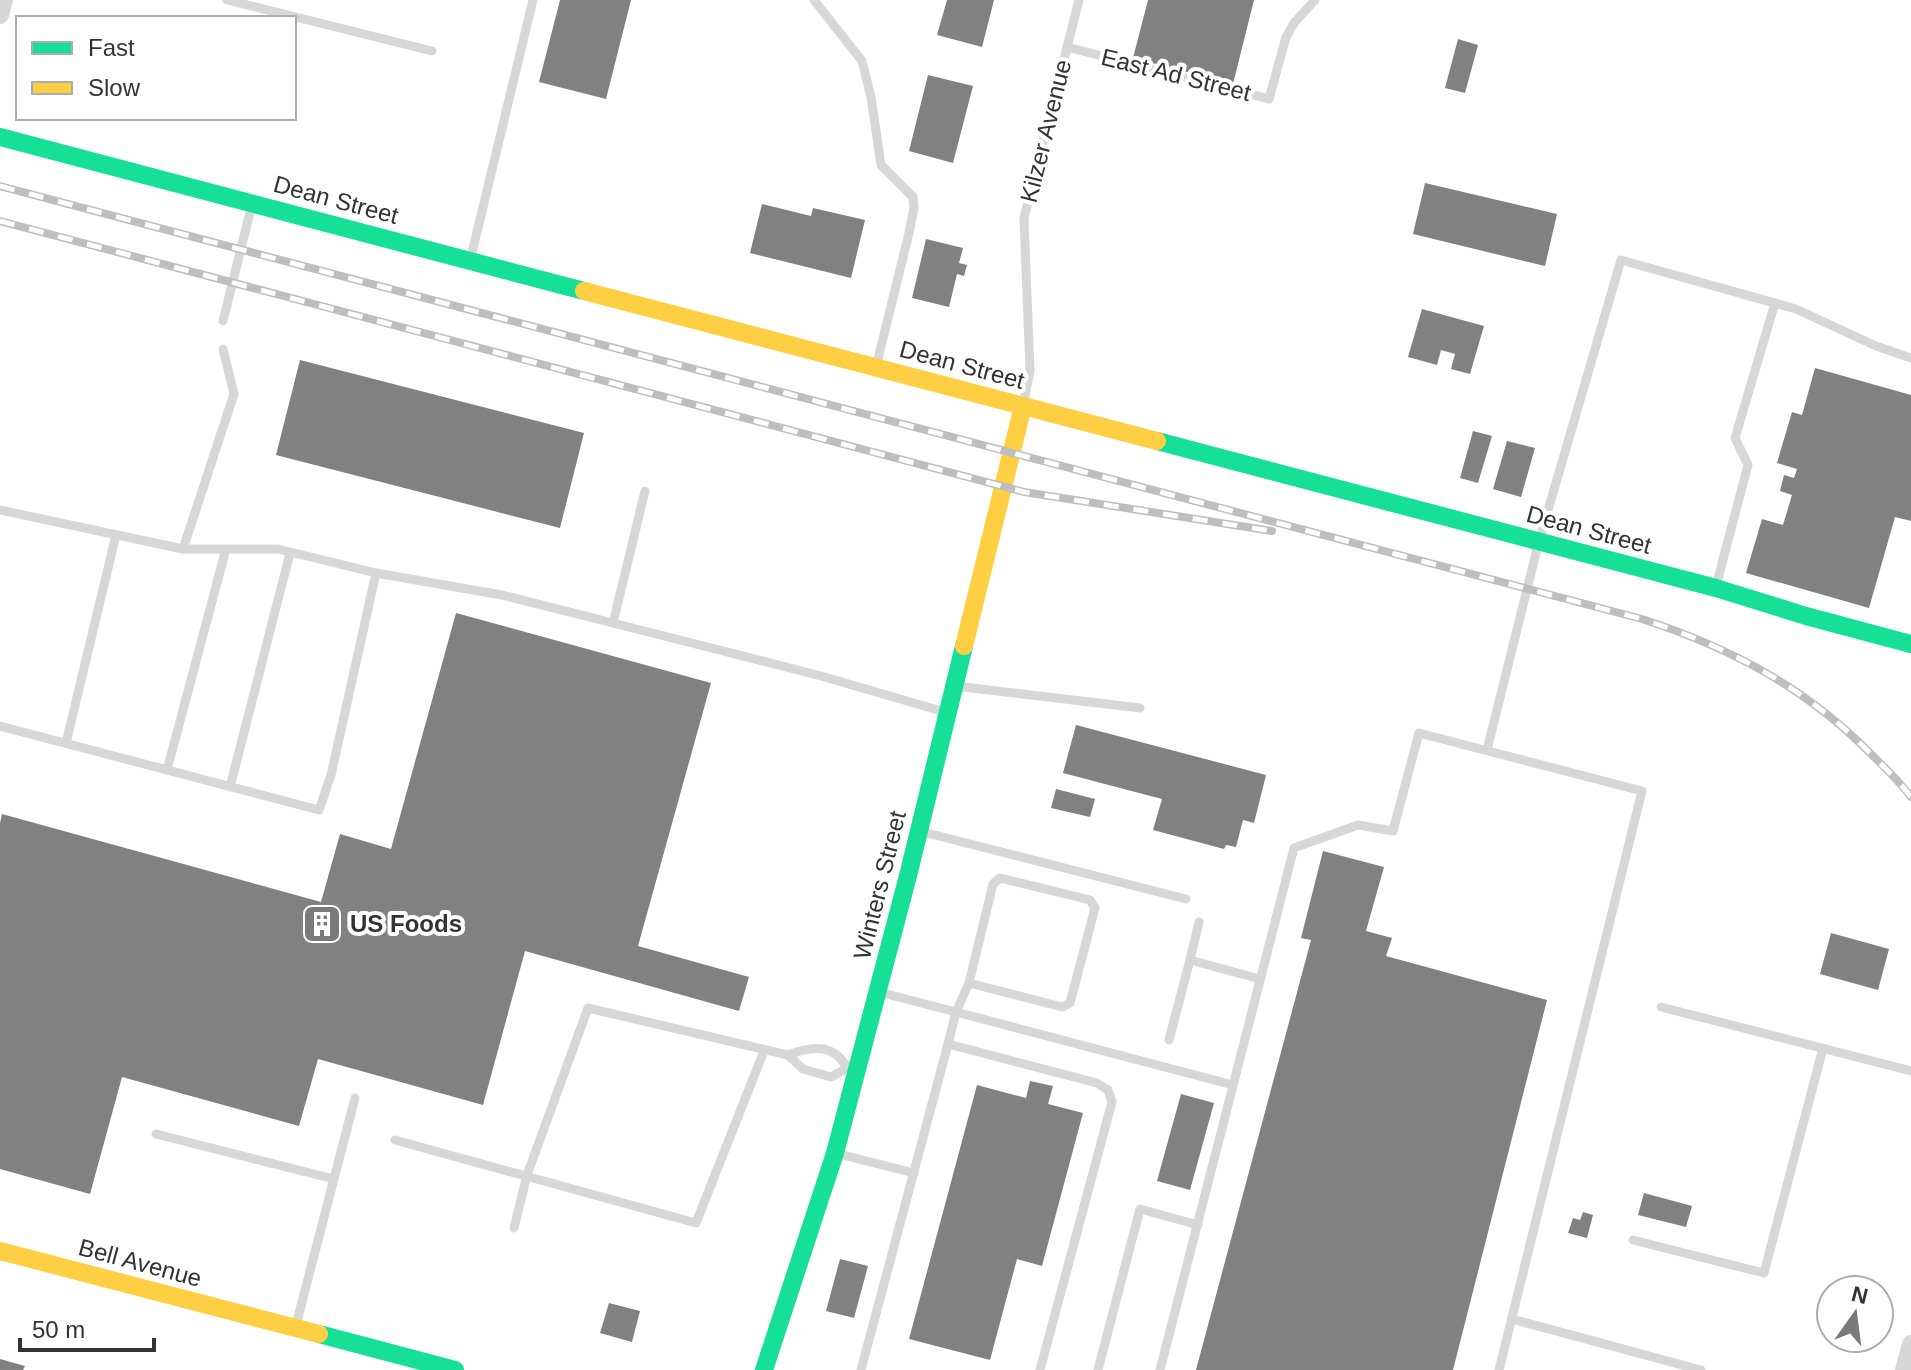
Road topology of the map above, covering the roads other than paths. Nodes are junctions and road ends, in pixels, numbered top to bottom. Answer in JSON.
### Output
{"nodes":[{"id":1,"x":4,"y":0,"type":"edge"},
{"id":2,"x":227,"y":0,"type":"edge"},
{"id":3,"x":533,"y":0,"type":"edge"},
{"id":4,"x":814,"y":0,"type":"edge"},
{"id":5,"x":1079,"y":0,"type":"edge"},
{"id":6,"x":1315,"y":0,"type":"edge"},
{"id":7,"x":0,"y":15,"type":"edge"},
{"id":8,"x":291,"y":16,"type":"edge"},
{"id":9,"x":296,"y":17,"type":"edge"},
{"id":10,"x":1067,"y":47,"type":"junction"},
{"id":11,"x":432,"y":51,"type":"dead end"},
{"id":12,"x":0,"y":137,"type":"edge"},
{"id":13,"x":252,"y":203,"type":"junction"},
{"id":14,"x":470,"y":261,"type":"junction"},
{"id":15,"x":1775,"y":303,"type":"junction"},
{"id":16,"x":223,"y":321,"type":"dead end"},
{"id":17,"x":223,"y":349,"type":"dead end"},
{"id":18,"x":1911,"y":358,"type":"edge"},
{"id":19,"x":876,"y":367,"type":"junction"},
{"id":20,"x":1023,"y":406,"type":"junction"},
{"id":21,"x":645,"y":491,"type":"dead end"},
{"id":22,"x":0,"y":510,"type":"edge"},
{"id":23,"x":116,"y":535,"type":"junction"},
{"id":24,"x":1539,"y":541,"type":"junction"},
{"id":25,"x":183,"y":549,"type":"junction"},
{"id":26,"x":226,"y":549,"type":"junction"},
{"id":27,"x":290,"y":553,"type":"junction"},
{"id":28,"x":376,"y":573,"type":"junction"},
{"id":29,"x":1716,"y":588,"type":"junction"},
{"id":30,"x":613,"y":623,"type":"junction"},
{"id":31,"x":1911,"y":644,"type":"edge"},
{"id":32,"x":955,"y":686,"type":"junction"},
{"id":33,"x":1140,"y":708,"type":"dead end"},
{"id":34,"x":949,"y":713,"type":"junction"},
{"id":35,"x":0,"y":726,"type":"edge"},
{"id":36,"x":66,"y":743,"type":"junction"},
{"id":37,"x":1487,"y":750,"type":"junction"},
{"id":38,"x":167,"y":770,"type":"junction"},
{"id":39,"x":230,"y":787,"type":"junction"},
{"id":40,"x":919,"y":831,"type":"junction"},
{"id":41,"x":1186,"y":899,"type":"dead end"},
{"id":42,"x":1199,"y":922,"type":"dead end"},
{"id":43,"x":1190,"y":960,"type":"junction"},
{"id":44,"x":1260,"y":979,"type":"junction"},
{"id":45,"x":969,"y":983,"type":"junction"},
{"id":46,"x":878,"y":991,"type":"junction"},
{"id":47,"x":1661,"y":1007,"type":"dead end"},
{"id":48,"x":956,"y":1012,"type":"junction"},
{"id":49,"x":1169,"y":1040,"type":"dead end"},
{"id":50,"x":948,"y":1044,"type":"junction"},
{"id":51,"x":1823,"y":1048,"type":"junction"},
{"id":52,"x":764,"y":1051,"type":"junction"},
{"id":53,"x":788,"y":1055,"type":"junction"},
{"id":54,"x":852,"y":1070,"type":"junction"},
{"id":55,"x":1911,"y":1071,"type":"edge"},
{"id":56,"x":1233,"y":1085,"type":"junction"},
{"id":57,"x":355,"y":1098,"type":"dead end"},
{"id":58,"x":156,"y":1134,"type":"dead end"},
{"id":59,"x":395,"y":1140,"type":"dead end"},
{"id":60,"x":835,"y":1153,"type":"junction"},
{"id":61,"x":914,"y":1173,"type":"junction"},
{"id":62,"x":527,"y":1175,"type":"junction"},
{"id":63,"x":334,"y":1179,"type":"junction"},
{"id":64,"x":1198,"y":1225,"type":"junction"},
{"id":65,"x":514,"y":1228,"type":"dead end"},
{"id":66,"x":1633,"y":1240,"type":"dead end"},
{"id":67,"x":0,"y":1251,"type":"edge"},
{"id":68,"x":1512,"y":1319,"type":"junction"},
{"id":69,"x":296,"y":1328,"type":"junction"},
{"id":70,"x":1911,"y":1344,"type":"edge"},
{"id":71,"x":455,"y":1370,"type":"edge"},
{"id":72,"x":764,"y":1370,"type":"edge"},
{"id":73,"x":861,"y":1370,"type":"edge"},
{"id":74,"x":1040,"y":1370,"type":"edge"},
{"id":75,"x":1098,"y":1370,"type":"edge"},
{"id":76,"x":1160,"y":1370,"type":"edge"},
{"id":77,"x":1499,"y":1370,"type":"edge"},
{"id":78,"x":1701,"y":1370,"type":"edge"},
{"id":79,"x":1904,"y":1370,"type":"edge"}],
"edges":[{"from":1,"to":7,"type":"street"},
{"from":2,"to":8,"type":"lane"},
{"from":3,"to":14,"type":"lane"},
{"from":4,"to":19,"type":"lane"},
{"from":5,"to":10,"type":"lane","name":"Kilzer Avenue"},
{"from":6,"to":10,"type":"lane","name":"East Ad Street"},
{"from":9,"to":11,"type":"lane"},
{"from":10,"to":20,"type":"lane","name":"Kilzer Avenue"},
{"from":12,"to":13,"type":"street","name":"Dean Street"},
{"from":13,"to":14,"type":"street","name":"Dean Street"},
{"from":13,"to":16,"type":"lane"},
{"from":14,"to":19,"type":"street","name":"Dean Street"},
{"from":15,"to":18,"type":"lane"},
{"from":15,"to":24,"type":"lane"},
{"from":15,"to":29,"type":"lane"},
{"from":17,"to":25,"type":"lane"},
{"from":19,"to":20,"type":"street","name":"Dean Street"},
{"from":20,"to":24,"type":"street","name":"Dean Street"},
{"from":20,"to":32,"type":"street","name":"Winters Street"},
{"from":21,"to":30,"type":"lane"},
{"from":22,"to":23,"type":"lane"},
{"from":23,"to":25,"type":"lane"},
{"from":23,"to":36,"type":"lane"},
{"from":24,"to":29,"type":"street","name":"Dean Street"},
{"from":24,"to":37,"type":"lane"},
{"from":25,"to":26,"type":"lane"},
{"from":26,"to":27,"type":"lane"},
{"from":26,"to":38,"type":"lane"},
{"from":27,"to":28,"type":"lane"},
{"from":27,"to":39,"type":"lane"},
{"from":28,"to":30,"type":"lane"},
{"from":28,"to":39,"type":"lane"},
{"from":29,"to":31,"type":"street","name":"Dean Street"},
{"from":30,"to":34,"type":"lane"},
{"from":32,"to":33,"type":"lane"},
{"from":32,"to":34,"type":"street","name":"Winters Street"},
{"from":34,"to":40,"type":"street","name":"Winters Street"},
{"from":35,"to":36,"type":"lane"},
{"from":36,"to":38,"type":"lane"},
{"from":37,"to":44,"type":"lane"},
{"from":37,"to":68,"type":"lane"},
{"from":38,"to":39,"type":"lane"},
{"from":40,"to":41,"type":"lane"},
{"from":40,"to":46,"type":"street","name":"Winters Street"},
{"from":42,"to":43,"type":"lane"},
{"from":43,"to":44,"type":"lane"},
{"from":43,"to":49,"type":"lane"},
{"from":44,"to":56,"type":"lane"},
{"from":45,"to":45,"type":"lane"},
{"from":45,"to":48,"type":"lane"},
{"from":46,"to":48,"type":"lane"},
{"from":46,"to":54,"type":"street","name":"Winters Street"},
{"from":47,"to":51,"type":"lane"},
{"from":48,"to":50,"type":"lane"},
{"from":48,"to":56,"type":"lane"},
{"from":50,"to":61,"type":"lane"},
{"from":50,"to":74,"type":"lane"},
{"from":51,"to":55,"type":"lane"},
{"from":51,"to":66,"type":"lane"},
{"from":52,"to":53,"type":"lane"},
{"from":52,"to":62,"type":"lane"},
{"from":52,"to":62,"type":"lane"},
{"from":53,"to":54,"type":"lane"},
{"from":53,"to":54,"type":"lane"},
{"from":54,"to":60,"type":"street","name":"Winters Street"},
{"from":56,"to":64,"type":"lane"},
{"from":57,"to":63,"type":"lane"},
{"from":58,"to":63,"type":"lane"},
{"from":59,"to":62,"type":"lane"},
{"from":60,"to":61,"type":"lane"},
{"from":60,"to":72,"type":"street","name":"Winters Street"},
{"from":61,"to":73,"type":"lane"},
{"from":62,"to":65,"type":"lane"},
{"from":63,"to":69,"type":"lane"},
{"from":64,"to":75,"type":"lane"},
{"from":64,"to":76,"type":"lane"},
{"from":67,"to":69,"type":"street","name":"Bell Avenue"},
{"from":68,"to":77,"type":"lane"},
{"from":68,"to":78,"type":"lane"},
{"from":69,"to":71,"type":"street","name":"Bell Avenue"},
{"from":70,"to":79,"type":"street"}]}
